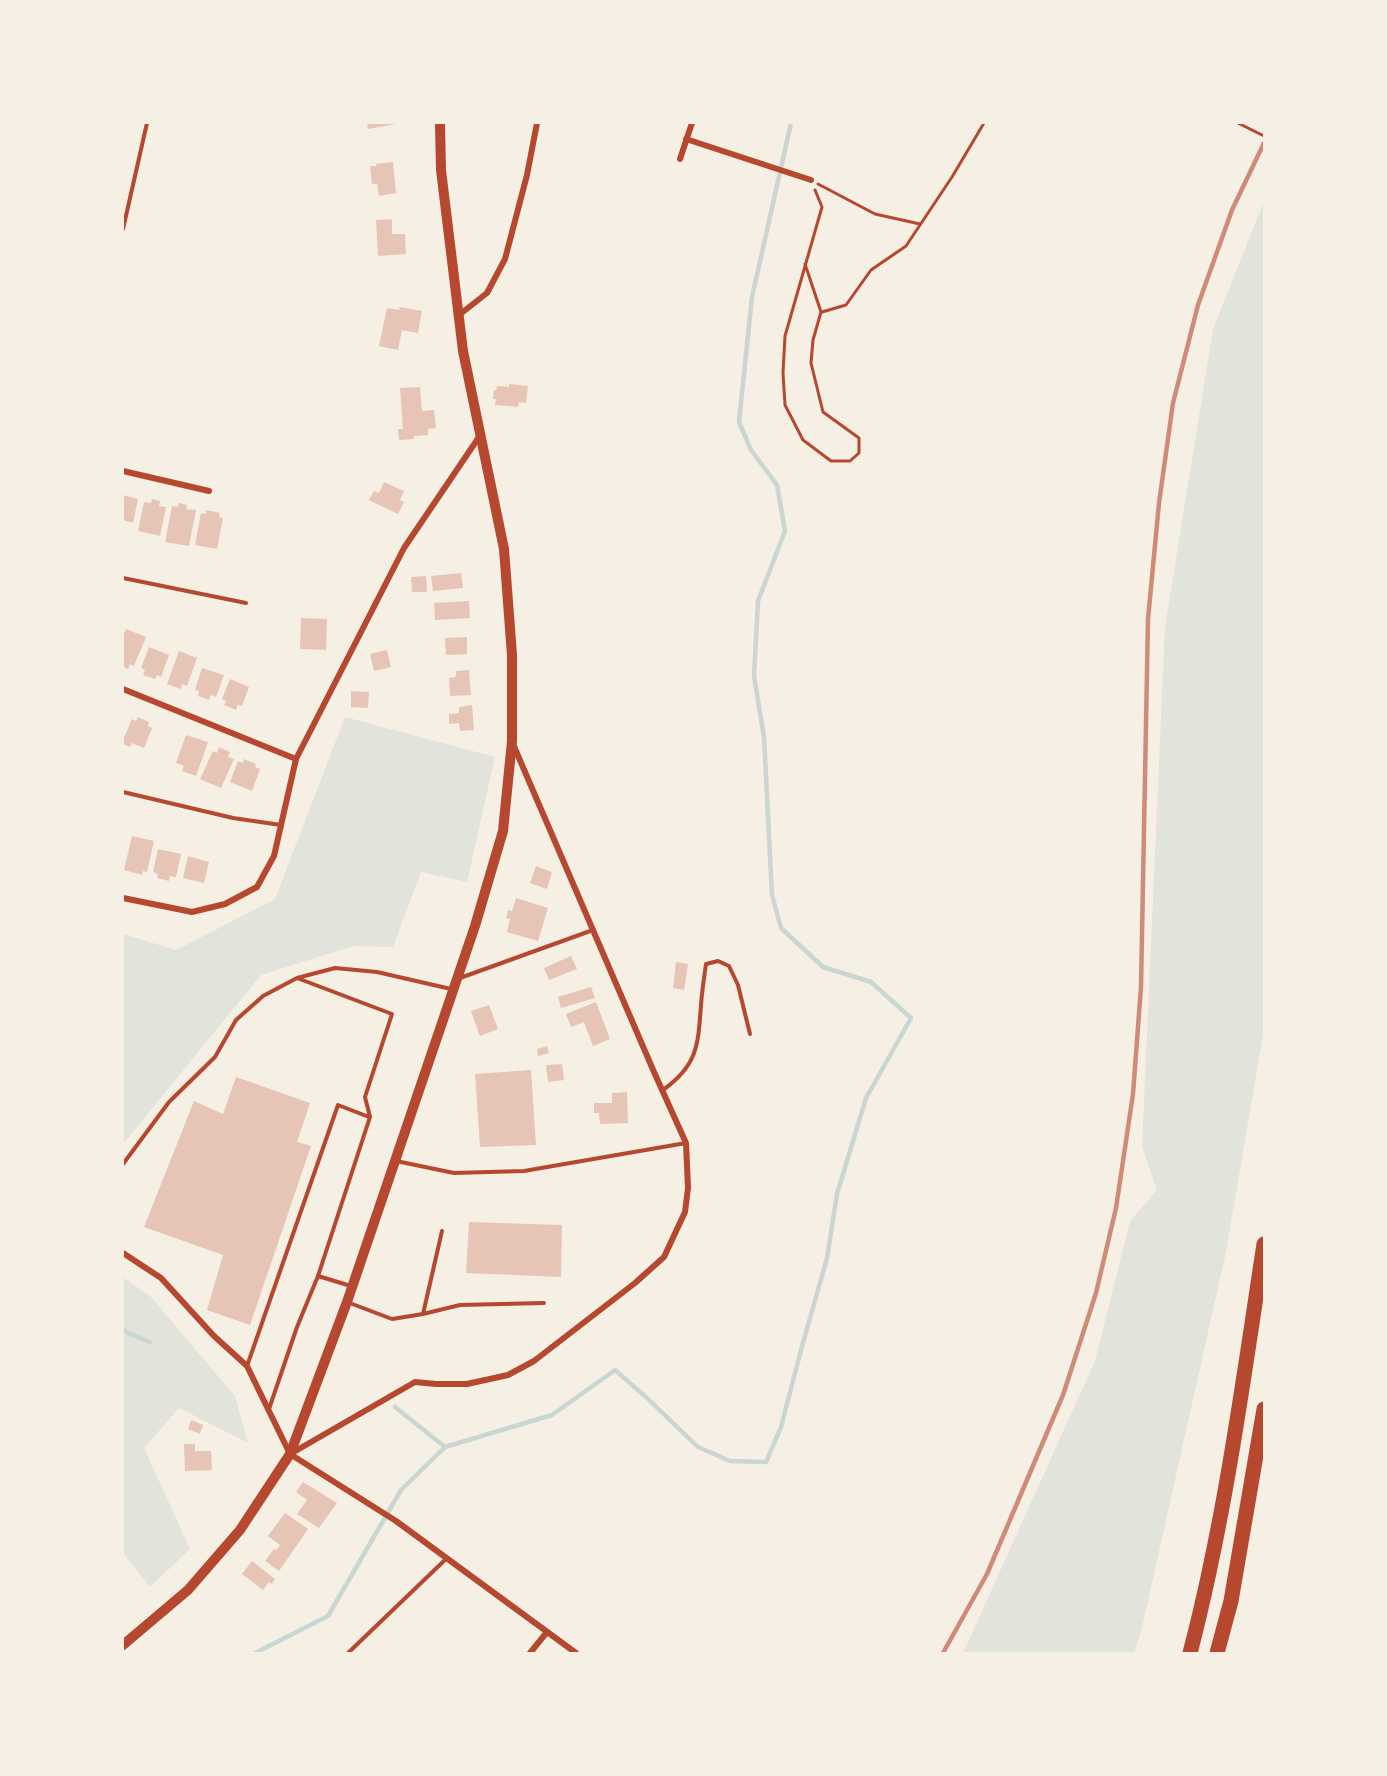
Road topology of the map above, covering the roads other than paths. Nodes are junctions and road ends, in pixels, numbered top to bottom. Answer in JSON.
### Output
{"nodes":[{"id":1,"x":147,"y":123,"type":"edge"},
{"id":2,"x":440,"y":123,"type":"edge"},
{"id":3,"x":537,"y":123,"type":"edge"},
{"id":4,"x":692,"y":123,"type":"edge"},
{"id":5,"x":686,"y":140,"type":"junction"},
{"id":6,"x":680,"y":159,"type":"dead end"},
{"id":7,"x":811,"y":180,"type":"road end"},
{"id":8,"x":123,"y":229,"type":"edge"},
{"id":9,"x":459,"y":315,"type":"junction"},
{"id":10,"x":482,"y":434,"type":"junction"},
{"id":11,"x":123,"y":471,"type":"edge"},
{"id":12,"x":209,"y":491,"type":"dead end"},
{"id":13,"x":123,"y":578,"type":"edge"},
{"id":14,"x":246,"y":603,"type":"dead end"},
{"id":15,"x":123,"y":689,"type":"edge"},
{"id":16,"x":512,"y":741,"type":"junction"},
{"id":17,"x":296,"y":759,"type":"junction"},
{"id":18,"x":123,"y":792,"type":"edge"},
{"id":19,"x":281,"y":825,"type":"junction"},
{"id":20,"x":123,"y":898,"type":"edge"},
{"id":21,"x":593,"y":930,"type":"junction"},
{"id":22,"x":297,"y":978,"type":"junction"},
{"id":23,"x":455,"y":984,"type":"junction"},
{"id":24,"x":750,"y":1034,"type":"dead end"},
{"id":25,"x":662,"y":1090,"type":"junction"},
{"id":26,"x":370,"y":1117,"type":"junction"},
{"id":27,"x":686,"y":1143,"type":"junction"},
{"id":28,"x":395,"y":1161,"type":"junction"},
{"id":29,"x":123,"y":1164,"type":"edge"},
{"id":30,"x":442,"y":1231,"type":"dead end"},
{"id":31,"x":1264,"y":1244,"type":"edge"},
{"id":32,"x":123,"y":1253,"type":"edge"},
{"id":33,"x":318,"y":1276,"type":"junction"},
{"id":34,"x":351,"y":1287,"type":"junction"},
{"id":35,"x":347,"y":1302,"type":"junction"},
{"id":36,"x":544,"y":1303,"type":"dead end"},
{"id":37,"x":423,"y":1314,"type":"junction"},
{"id":38,"x":247,"y":1366,"type":"junction"},
{"id":39,"x":269,"y":1409,"type":"junction"},
{"id":40,"x":1264,"y":1409,"type":"edge"},
{"id":41,"x":290,"y":1454,"type":"junction"},
{"id":42,"x":448,"y":1558,"type":"junction"},
{"id":43,"x":547,"y":1632,"type":"junction"},
{"id":44,"x":123,"y":1645,"type":"edge"},
{"id":45,"x":348,"y":1653,"type":"edge"},
{"id":46,"x":530,"y":1653,"type":"edge"},
{"id":47,"x":576,"y":1653,"type":"edge"},
{"id":48,"x":1190,"y":1653,"type":"edge"},
{"id":49,"x":1217,"y":1653,"type":"edge"}],
"edges":[{"from":1,"to":8,"type":"lane"},
{"from":2,"to":9,"type":"street"},
{"from":3,"to":9,"type":"street"},
{"from":4,"to":5,"type":"street"},
{"from":5,"to":6,"type":"street"},
{"from":5,"to":7,"type":"street"},
{"from":9,"to":10,"type":"street"},
{"from":10,"to":16,"type":"street"},
{"from":10,"to":17,"type":"street"},
{"from":11,"to":12,"type":"street"},
{"from":13,"to":14,"type":"lane"},
{"from":15,"to":17,"type":"street"},
{"from":16,"to":21,"type":"street"},
{"from":16,"to":23,"type":"street"},
{"from":17,"to":19,"type":"street"},
{"from":18,"to":19,"type":"lane"},
{"from":19,"to":20,"type":"street"},
{"from":21,"to":23,"type":"lane"},
{"from":21,"to":25,"type":"street"},
{"from":22,"to":23,"type":"lane"},
{"from":22,"to":26,"type":"lane"},
{"from":22,"to":29,"type":"lane"},
{"from":23,"to":28,"type":"street"},
{"from":24,"to":25,"type":"lane"},
{"from":25,"to":27,"type":"street"},
{"from":26,"to":33,"type":"lane"},
{"from":26,"to":38,"type":"lane"},
{"from":27,"to":28,"type":"lane"},
{"from":27,"to":41,"type":"street"},
{"from":28,"to":34,"type":"street"},
{"from":30,"to":37,"type":"lane"},
{"from":31,"to":48,"type":"highway"},
{"from":32,"to":38,"type":"street"},
{"from":33,"to":34,"type":"lane"},
{"from":33,"to":39,"type":"lane"},
{"from":34,"to":35,"type":"street"},
{"from":35,"to":37,"type":"lane"},
{"from":35,"to":41,"type":"street"},
{"from":36,"to":37,"type":"lane"},
{"from":38,"to":39,"type":"street"},
{"from":39,"to":41,"type":"street"},
{"from":40,"to":49,"type":"highway"},
{"from":41,"to":42,"type":"street"},
{"from":41,"to":44,"type":"street"},
{"from":42,"to":43,"type":"street"},
{"from":42,"to":45,"type":"lane"},
{"from":43,"to":46,"type":"street"},
{"from":43,"to":47,"type":"street"}]}
